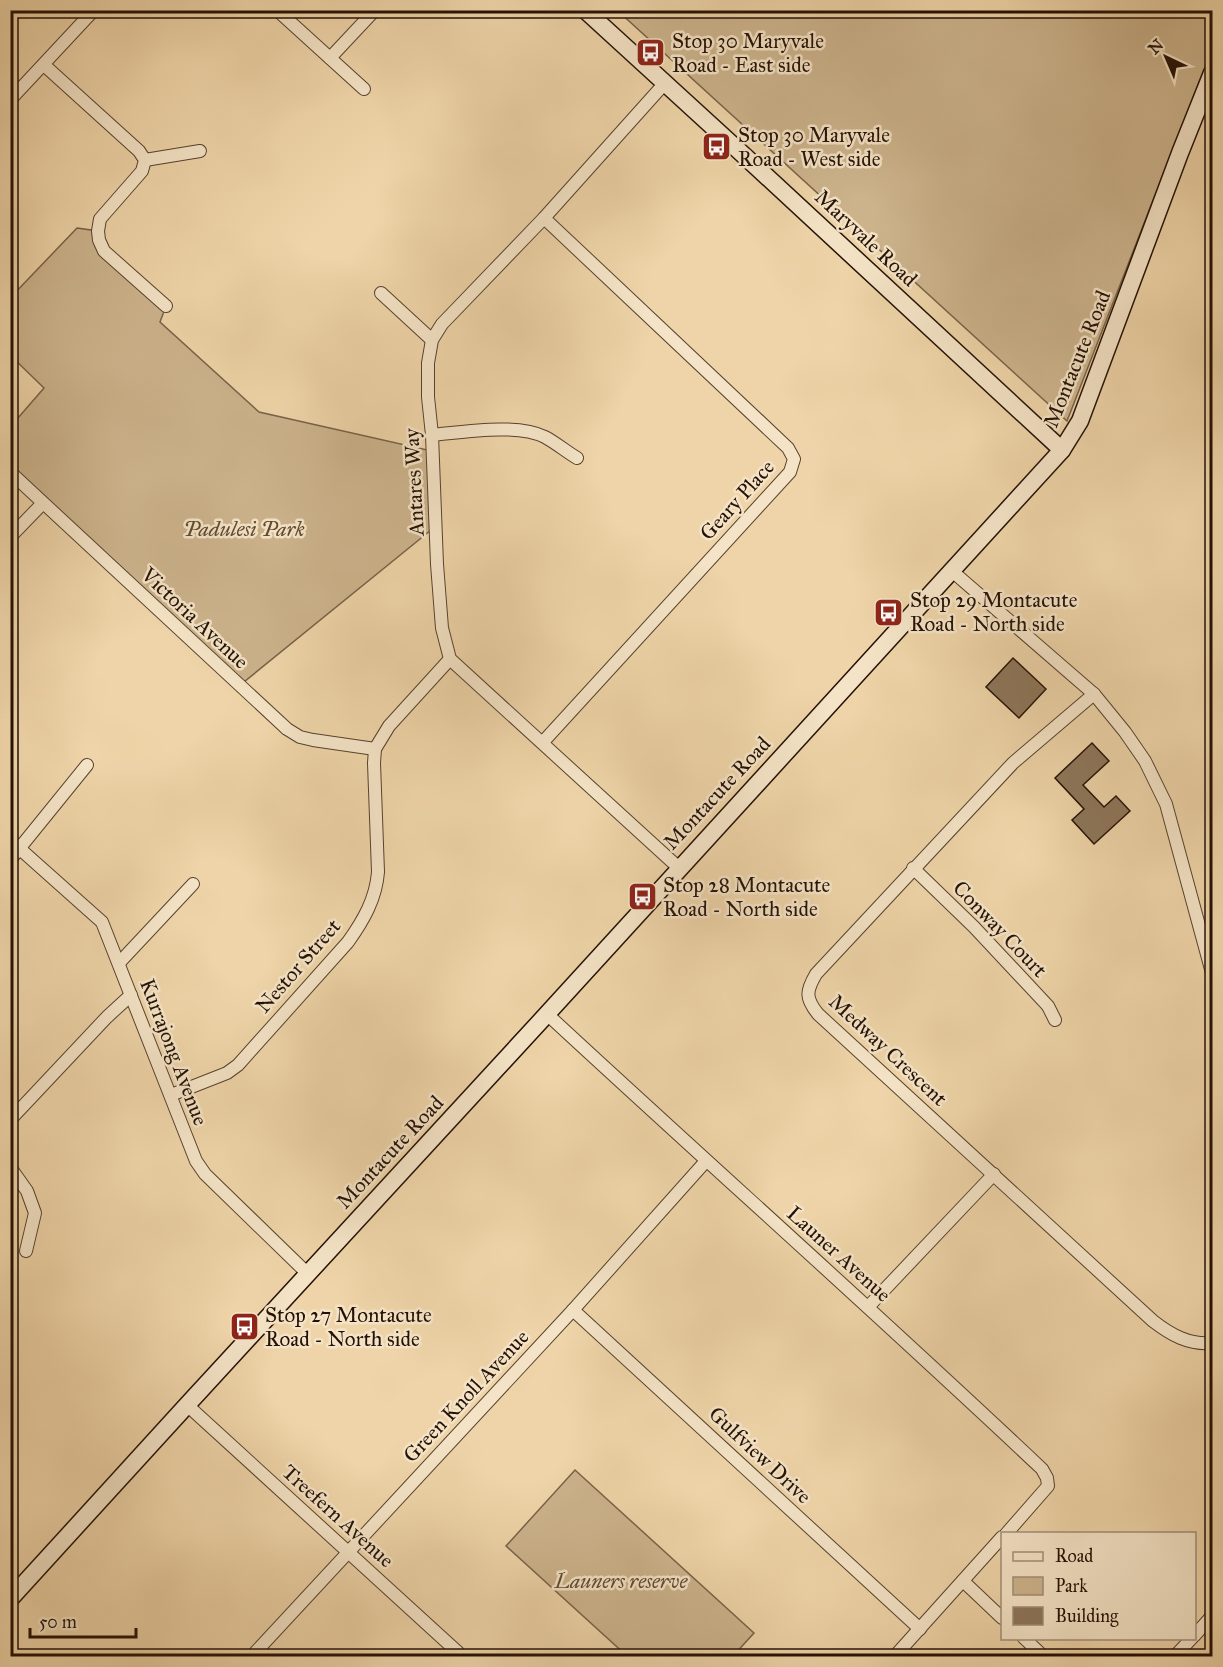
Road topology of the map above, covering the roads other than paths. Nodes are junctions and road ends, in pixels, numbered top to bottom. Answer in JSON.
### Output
{"nodes":[{"id":1,"x":94,"y":10,"type":"edge"},
{"id":2,"x":277,"y":10,"type":"edge"},
{"id":3,"x":375,"y":10,"type":"edge"},
{"id":4,"x":585,"y":10,"type":"edge"},
{"id":5,"x":330,"y":58,"type":"junction"},
{"id":6,"x":44,"y":65,"type":"junction"},
{"id":7,"x":1212,"y":73,"type":"edge"},
{"id":8,"x":665,"y":83,"type":"junction"},
{"id":9,"x":364,"y":89,"type":"dead end"},
{"id":10,"x":10,"y":100,"type":"edge"},
{"id":11,"x":200,"y":150,"type":"dead end"},
{"id":12,"x":145,"y":160,"type":"junction"},
{"id":13,"x":544,"y":218,"type":"junction"},
{"id":14,"x":381,"y":293,"type":"dead end"},
{"id":15,"x":166,"y":306,"type":"dead end"},
{"id":16,"x":432,"y":340,"type":"junction"},
{"id":17,"x":432,"y":435,"type":"junction"},
{"id":18,"x":1062,"y":450,"type":"junction"},
{"id":19,"x":577,"y":458,"type":"dead end"},
{"id":20,"x":10,"y":472,"type":"edge"},
{"id":21,"x":43,"y":503,"type":"junction"},
{"id":22,"x":10,"y":537,"type":"edge"},
{"id":23,"x":952,"y":571,"type":"junction"},
{"id":24,"x":450,"y":659,"type":"junction"},
{"id":25,"x":1094,"y":694,"type":"junction"},
{"id":26,"x":543,"y":742,"type":"junction"},
{"id":27,"x":375,"y":749,"type":"junction"},
{"id":28,"x":87,"y":765,"type":"dead end"},
{"id":29,"x":15,"y":845,"type":"edge"},
{"id":30,"x":10,"y":860,"type":"edge"},
{"id":31,"x":679,"y":868,"type":"junction"},
{"id":32,"x":913,"y":868,"type":"junction"},
{"id":33,"x":193,"y":884,"type":"dead end"},
{"id":34,"x":119,"y":963,"type":"junction"},
{"id":35,"x":1212,"y":973,"type":"edge"},
{"id":36,"x":131,"y":995,"type":"junction"},
{"id":37,"x":547,"y":1014,"type":"junction"},
{"id":38,"x":1055,"y":1020,"type":"dead end"},
{"id":39,"x":171,"y":1095,"type":"junction"},
{"id":40,"x":10,"y":1120,"type":"edge"},
{"id":41,"x":706,"y":1161,"type":"junction"},
{"id":42,"x":10,"y":1167,"type":"edge"},
{"id":43,"x":994,"y":1174,"type":"junction"},
{"id":44,"x":26,"y":1251,"type":"dead end"},
{"id":45,"x":308,"y":1274,"type":"junction"},
{"id":46,"x":868,"y":1307,"type":"junction"},
{"id":47,"x":573,"y":1310,"type":"junction"},
{"id":48,"x":1212,"y":1343,"type":"edge"},
{"id":49,"x":187,"y":1405,"type":"junction"},
{"id":50,"x":1007,"y":1532,"type":"edge"},
{"id":51,"x":1001,"y":1538,"type":"edge"},
{"id":52,"x":348,"y":1552,"type":"junction"},
{"id":53,"x":963,"y":1581,"type":"junction"},
{"id":54,"x":10,"y":1599,"type":"edge"},
{"id":55,"x":1212,"y":1616,"type":"edge"},
{"id":56,"x":1001,"y":1617,"type":"edge"},
{"id":57,"x":920,"y":1629,"type":"junction"},
{"id":58,"x":1196,"y":1634,"type":"edge"},
{"id":59,"x":1026,"y":1640,"type":"edge"},
{"id":60,"x":1190,"y":1640,"type":"edge"},
{"id":61,"x":252,"y":1656,"type":"edge"},
{"id":62,"x":462,"y":1656,"type":"edge"},
{"id":63,"x":895,"y":1656,"type":"edge"},
{"id":64,"x":1043,"y":1656,"type":"edge"},
{"id":65,"x":1175,"y":1656,"type":"edge"}],
"edges":[{"from":1,"to":6,"type":"street"},
{"from":2,"to":5,"type":"street"},
{"from":3,"to":5,"type":"street"},
{"from":4,"to":8,"type":"main road","name":"Maryvale Road"},
{"from":5,"to":9,"type":"street"},
{"from":6,"to":10,"type":"street"},
{"from":6,"to":12,"type":"street"},
{"from":7,"to":18,"type":"main road","name":"Montacute Road"},
{"from":8,"to":13,"type":"street","name":"Antares Way"},
{"from":8,"to":18,"type":"main road","name":"Maryvale Road"},
{"from":11,"to":12,"type":"street"},
{"from":12,"to":15,"type":"street"},
{"from":13,"to":16,"type":"street","name":"Antares Way"},
{"from":13,"to":26,"type":"street","name":"Geary Place"},
{"from":14,"to":16,"type":"street"},
{"from":16,"to":17,"type":"street","name":"Antares Way"},
{"from":17,"to":19,"type":"street"},
{"from":17,"to":24,"type":"street","name":"Antares Way"},
{"from":18,"to":23,"type":"main road","name":"Montacute Road"},
{"from":20,"to":21,"type":"street","name":"Victoria Avenue"},
{"from":21,"to":22,"type":"street"},
{"from":21,"to":27,"type":"street","name":"Victoria Avenue"},
{"from":23,"to":25,"type":"street"},
{"from":23,"to":31,"type":"main road","name":"Montacute Road"},
{"from":24,"to":26,"type":"street"},
{"from":24,"to":27,"type":"street"},
{"from":25,"to":32,"type":"street","name":"Medway Crescent"},
{"from":25,"to":35,"type":"street"},
{"from":26,"to":31,"type":"street"},
{"from":27,"to":39,"type":"street","name":"Nestor Street"},
{"from":28,"to":29,"type":"street"},
{"from":29,"to":30,"type":"street"},
{"from":29,"to":34,"type":"street","name":"Kurrajong Avenue"},
{"from":31,"to":37,"type":"main road","name":"Montacute Road"},
{"from":32,"to":38,"type":"street","name":"Conway Court"},
{"from":32,"to":43,"type":"street","name":"Medway Crescent"},
{"from":33,"to":34,"type":"street"},
{"from":34,"to":36,"type":"street","name":"Kurrajong Avenue"},
{"from":36,"to":39,"type":"street","name":"Kurrajong Avenue"},
{"from":36,"to":40,"type":"street"},
{"from":37,"to":41,"type":"street","name":"Launer Avenue"},
{"from":37,"to":45,"type":"main road","name":"Montacute Road"},
{"from":39,"to":45,"type":"street","name":"Kurrajong Avenue"},
{"from":41,"to":46,"type":"street","name":"Launer Avenue"},
{"from":41,"to":47,"type":"street","name":"Green Knoll Avenue"},
{"from":42,"to":44,"type":"street"},
{"from":43,"to":46,"type":"street"},
{"from":43,"to":48,"type":"street","name":"Medway Crescent"},
{"from":45,"to":49,"type":"main road","name":"Montacute Road"},
{"from":46,"to":50,"type":"street","name":"Launer Avenue"},
{"from":47,"to":52,"type":"street","name":"Green Knoll Avenue"},
{"from":47,"to":57,"type":"street","name":"Gulfview Drive"},
{"from":49,"to":52,"type":"street","name":"Treefern Avenue"},
{"from":49,"to":54,"type":"main road","name":"Montacute Road"},
{"from":51,"to":53,"type":"street"},
{"from":52,"to":61,"type":"street","name":"Green Knoll Avenue"},
{"from":52,"to":62,"type":"street","name":"Treefern Avenue"},
{"from":53,"to":56,"type":"street"},
{"from":53,"to":57,"type":"street"},
{"from":55,"to":58,"type":"street"},
{"from":57,"to":63,"type":"street"},
{"from":59,"to":64,"type":"street"},
{"from":60,"to":65,"type":"street"}]}
